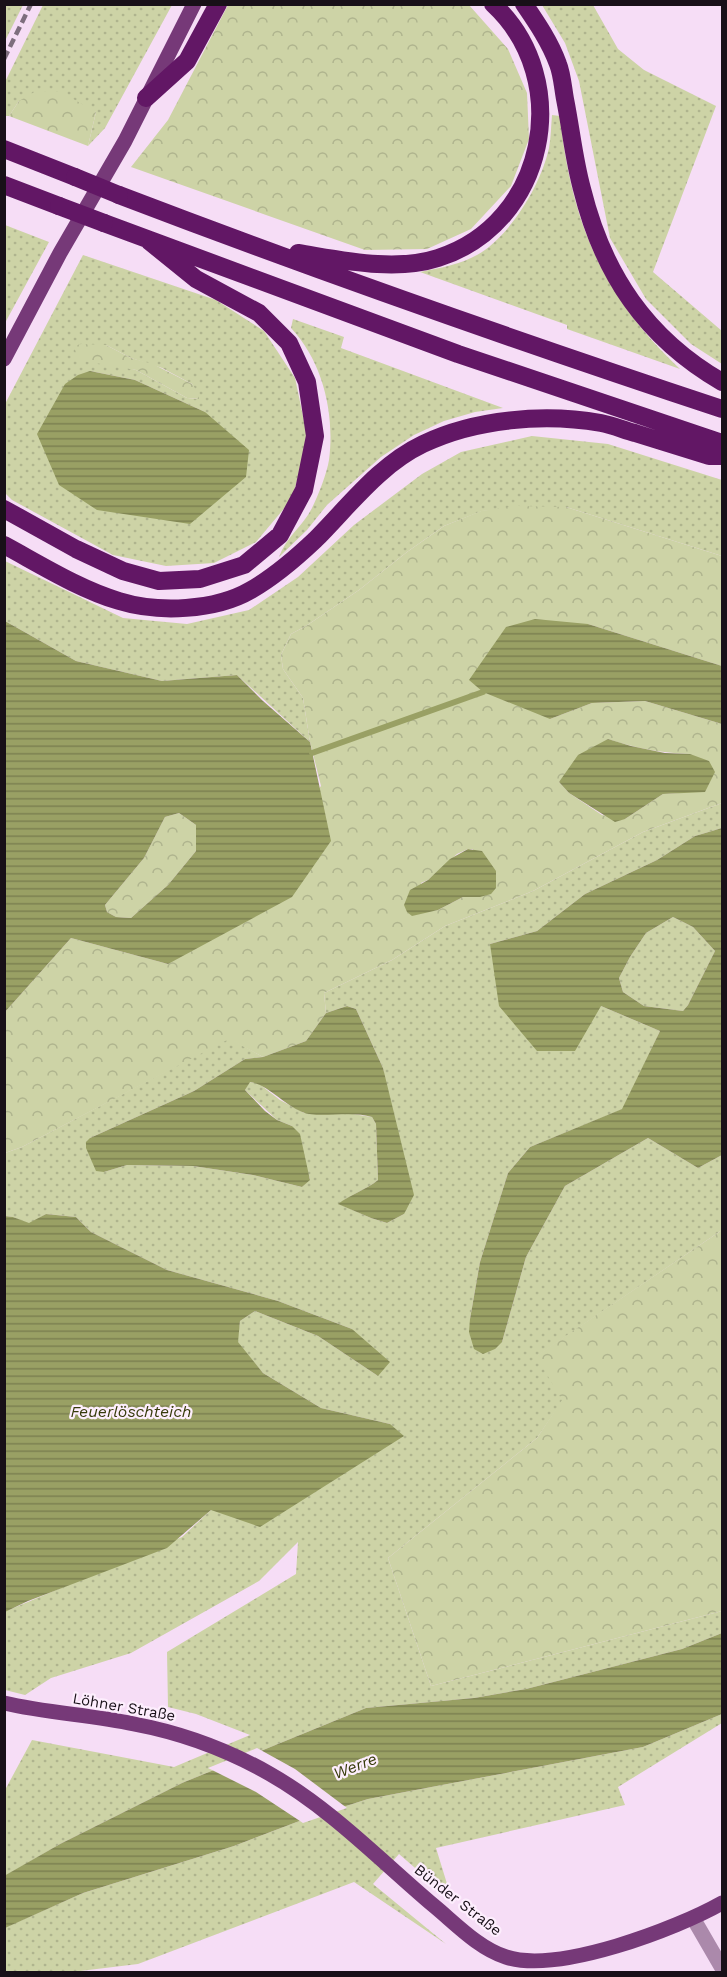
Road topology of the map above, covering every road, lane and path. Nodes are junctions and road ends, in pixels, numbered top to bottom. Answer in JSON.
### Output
{"nodes":[{"id":1,"x":194,"y":4,"type":"edge"},
{"id":2,"x":218,"y":4,"type":"edge"},
{"id":3,"x":493,"y":4,"type":"edge"},
{"id":4,"x":524,"y":4,"type":"edge"},
{"id":5,"x":146,"y":98,"type":"junction"},
{"id":6,"x":4,"y":149,"type":"edge"},
{"id":7,"x":8,"y":186,"type":"edge"},
{"id":8,"x":149,"y":241,"type":"junction"},
{"id":9,"x":247,"y":244,"type":"junction"},
{"id":10,"x":4,"y":359,"type":"edge"},
{"id":11,"x":723,"y":382,"type":"edge"},
{"id":12,"x":723,"y":409,"type":"edge"},
{"id":13,"x":723,"y":443,"type":"edge"},
{"id":14,"x":723,"y":456,"type":"edge"},
{"id":15,"x":4,"y":509,"type":"edge"},
{"id":16,"x":4,"y":545,"type":"edge"},
{"id":17,"x":4,"y":1703,"type":"edge"},
{"id":18,"x":298,"y":1791,"type":"joint"},
{"id":19,"x":722,"y":1906,"type":"edge"},
{"id":20,"x":693,"y":1918,"type":"junction"},
{"id":21,"x":723,"y":1968,"type":"edge"}],
"edges":[{"from":1,"to":5,"type":"main road"},
{"from":2,"to":5,"type":"highway"},
{"from":3,"to":9,"type":"highway"},
{"from":4,"to":11,"type":"highway"},
{"from":5,"to":10,"type":"main road"},
{"from":6,"to":9,"type":"highway","bridge":true},
{"from":7,"to":8,"type":"highway","bridge":true},
{"from":8,"to":13,"type":"highway"},
{"from":8,"to":15,"type":"highway"},
{"from":9,"to":12,"type":"highway"},
{"from":14,"to":16,"type":"highway"},
{"from":17,"to":18,"type":"main road","name":"Löhner Straße"},
{"from":18,"to":20,"type":"main road","name":"Bünder Straße"},
{"from":19,"to":20,"type":"main road","name":"Bünder Straße"},
{"from":20,"to":21,"type":"street"}]}
